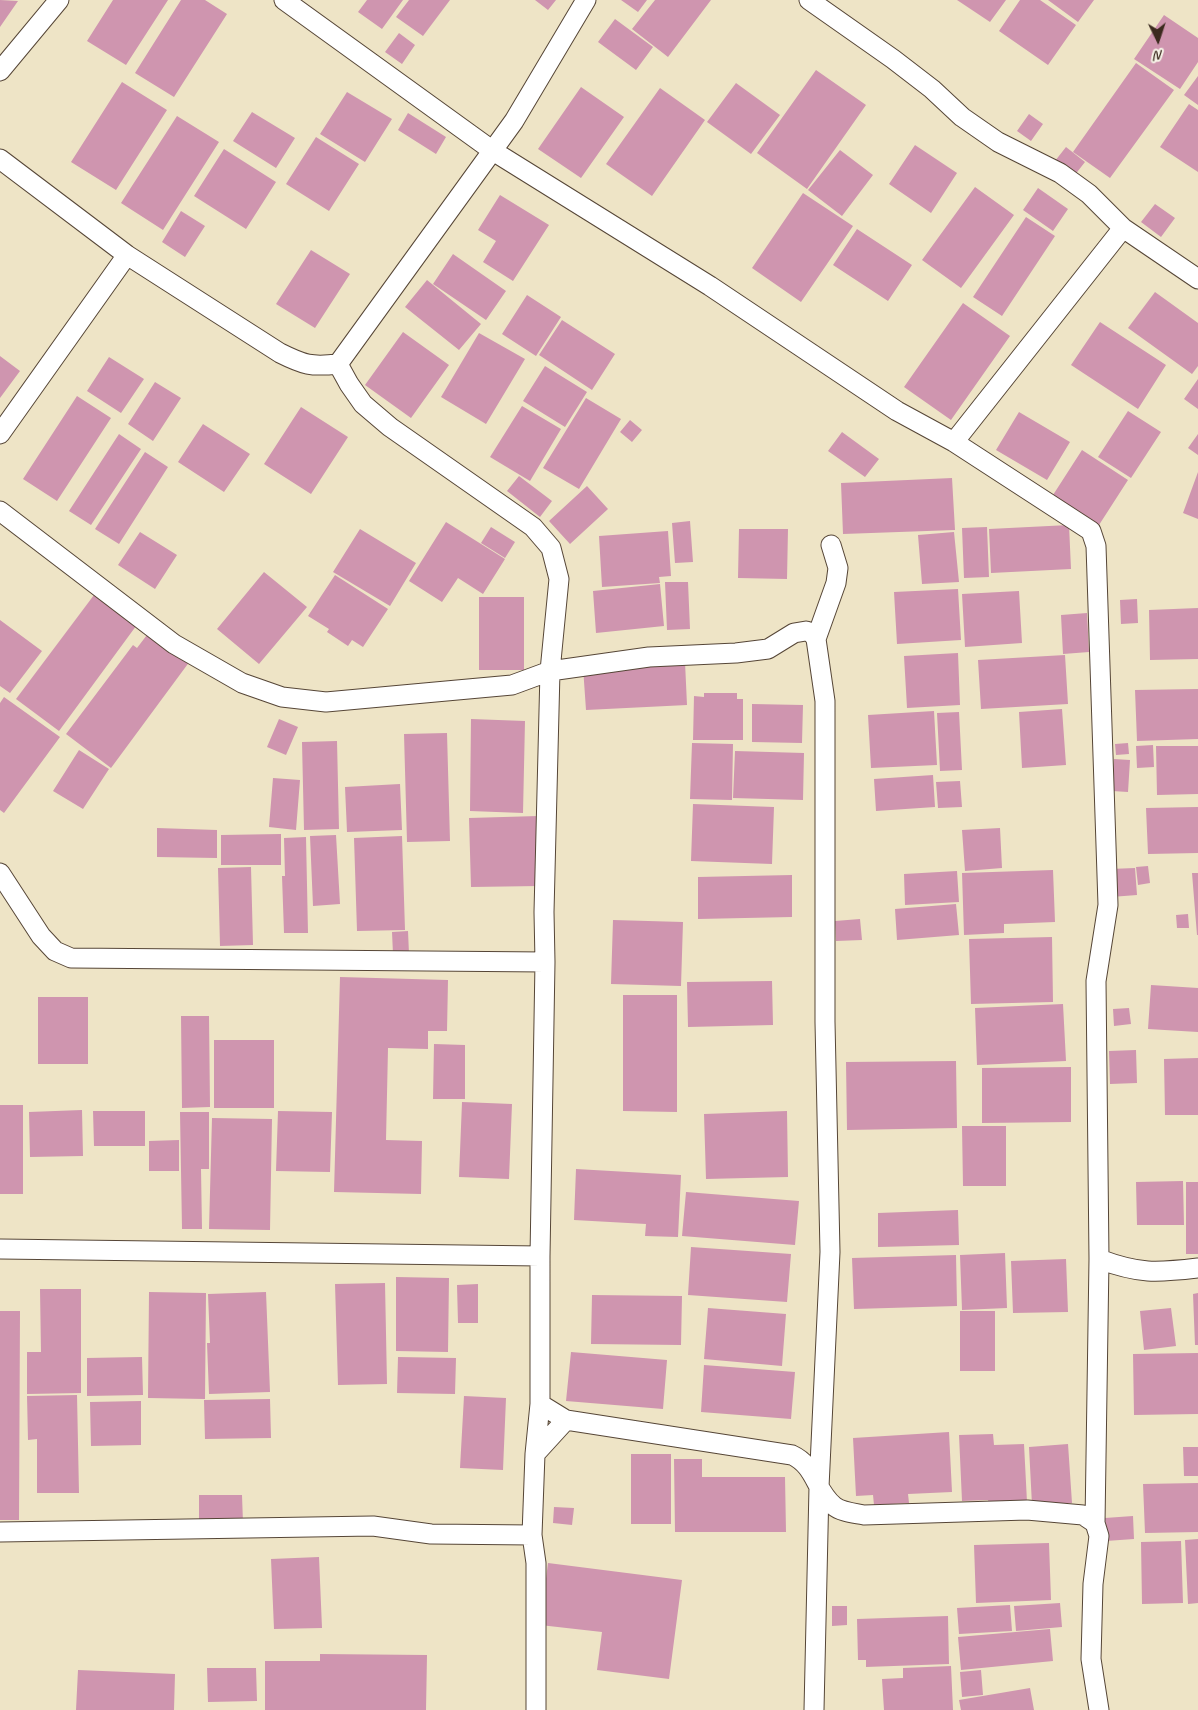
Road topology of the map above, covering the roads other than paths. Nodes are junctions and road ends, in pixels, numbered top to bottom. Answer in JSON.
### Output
{"nodes":[{"id":1,"x":59,"y":0,"type":"edge"},
{"id":2,"x":284,"y":0,"type":"edge"},
{"id":3,"x":586,"y":0,"type":"edge"},
{"id":4,"x":809,"y":0,"type":"edge"},
{"id":5,"x":0,"y":71,"type":"edge"},
{"id":6,"x":493,"y":151,"type":"junction"},
{"id":7,"x":0,"y":159,"type":"edge"},
{"id":8,"x":1123,"y":228,"type":"junction"},
{"id":9,"x":127,"y":254,"type":"junction"},
{"id":10,"x":1198,"y":279,"type":"edge"},
{"id":11,"x":338,"y":364,"type":"junction"},
{"id":12,"x":0,"y":434,"type":"edge"},
{"id":13,"x":954,"y":442,"type":"junction"},
{"id":14,"x":0,"y":510,"type":"edge"},
{"id":15,"x":831,"y":545,"type":"dead end"},
{"id":16,"x":816,"y":638,"type":"junction"},
{"id":17,"x":550,"y":671,"type":"junction"},
{"id":18,"x":0,"y":873,"type":"edge"},
{"id":19,"x":545,"y":962,"type":"junction"},
{"id":20,"x":0,"y":1249,"type":"edge"},
{"id":21,"x":540,"y":1256,"type":"junction"},
{"id":22,"x":1099,"y":1260,"type":"junction"},
{"id":23,"x":1198,"y":1268,"type":"edge"},
{"id":24,"x":540,"y":1404,"type":"junction"},
{"id":25,"x":566,"y":1420,"type":"junction"},
{"id":26,"x":536,"y":1454,"type":"junction"},
{"id":27,"x":819,"y":1487,"type":"junction"},
{"id":28,"x":1095,"y":1524,"type":"junction"},
{"id":29,"x":0,"y":1532,"type":"edge"},
{"id":30,"x":532,"y":1535,"type":"junction"},
{"id":31,"x":536,"y":1710,"type":"edge"},
{"id":32,"x":814,"y":1710,"type":"edge"},
{"id":33,"x":1099,"y":1710,"type":"edge"}],
"edges":[{"from":1,"to":5,"type":"street"},
{"from":2,"to":6,"type":"street"},
{"from":3,"to":6,"type":"street"},
{"from":4,"to":8,"type":"street"},
{"from":6,"to":11,"type":"street"},
{"from":6,"to":13,"type":"street"},
{"from":7,"to":9,"type":"street"},
{"from":8,"to":10,"type":"street"},
{"from":8,"to":13,"type":"street"},
{"from":9,"to":11,"type":"street"},
{"from":9,"to":12,"type":"street"},
{"from":11,"to":17,"type":"street"},
{"from":13,"to":22,"type":"street"},
{"from":14,"to":17,"type":"street"},
{"from":15,"to":16,"type":"street"},
{"from":16,"to":17,"type":"street"},
{"from":16,"to":27,"type":"street"},
{"from":17,"to":19,"type":"street"},
{"from":18,"to":19,"type":"street"},
{"from":19,"to":21,"type":"street"},
{"from":20,"to":21,"type":"street"},
{"from":21,"to":24,"type":"street"},
{"from":22,"to":23,"type":"street"},
{"from":22,"to":28,"type":"street"},
{"from":24,"to":25,"type":"street"},
{"from":24,"to":26,"type":"street"},
{"from":25,"to":26,"type":"street"},
{"from":25,"to":27,"type":"street"},
{"from":26,"to":30,"type":"street"},
{"from":27,"to":28,"type":"street"},
{"from":27,"to":32,"type":"street"},
{"from":28,"to":33,"type":"street"},
{"from":29,"to":30,"type":"street"},
{"from":30,"to":31,"type":"street"}]}
